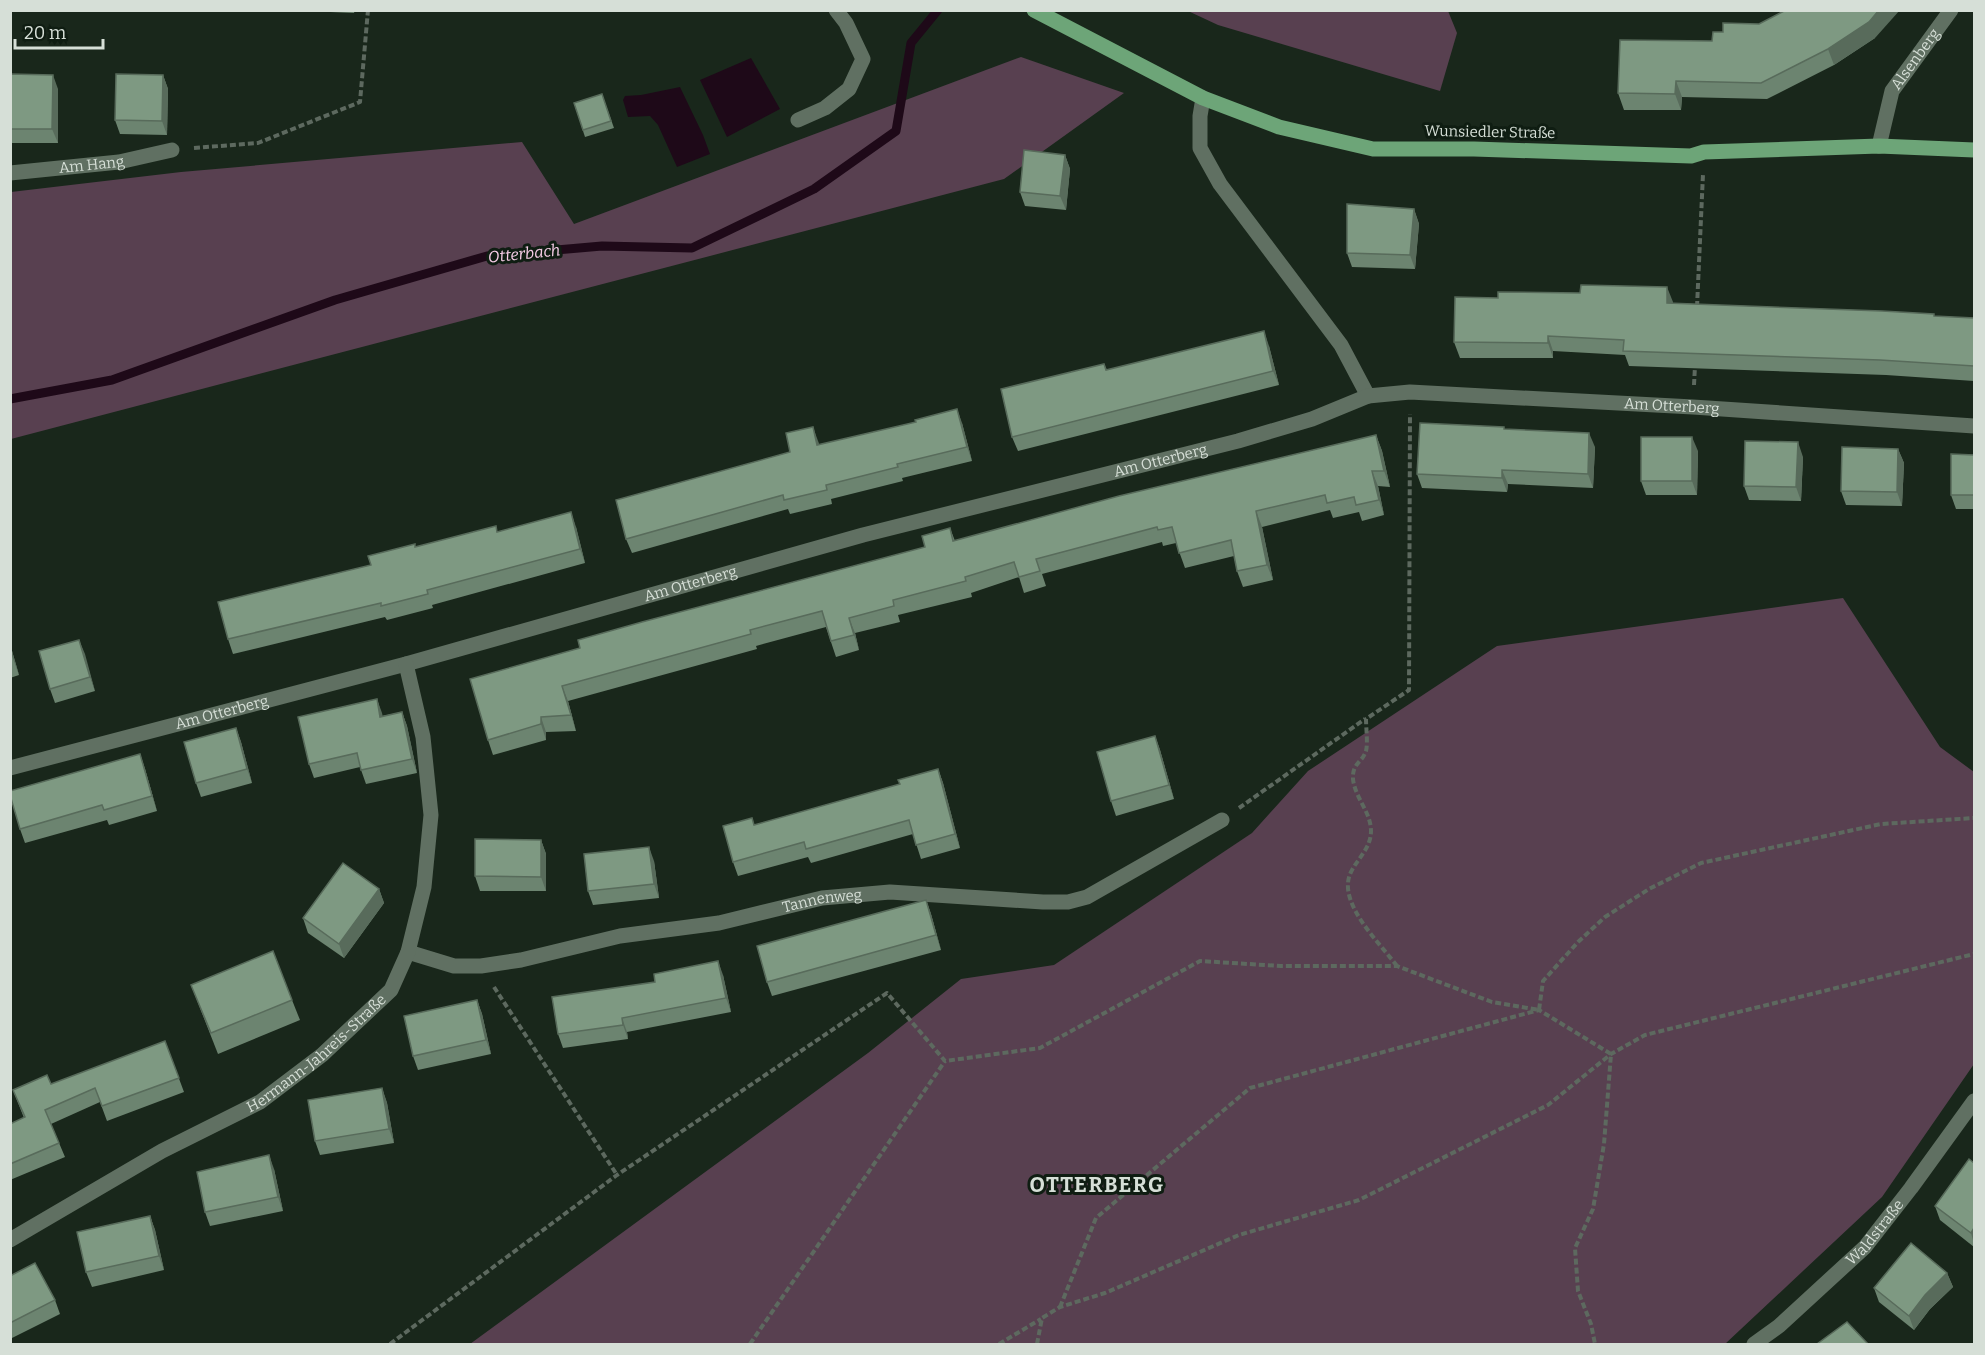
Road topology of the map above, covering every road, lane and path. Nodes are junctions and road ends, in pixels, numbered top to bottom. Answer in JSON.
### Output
{"nodes":[{"id":1,"x":368,"y":10,"type":"edge"},
{"id":2,"x":836,"y":10,"type":"edge"},
{"id":3,"x":1952,"y":10,"type":"edge"},
{"id":4,"x":1036,"y":11,"type":"edge"},
{"id":5,"x":1203,"y":98,"type":"junction"},
{"id":6,"x":798,"y":120,"type":"dead end"},
{"id":7,"x":1879,"y":146,"type":"junction"},
{"id":8,"x":172,"y":150,"type":"joint"},
{"id":9,"x":1974,"y":150,"type":"edge"},
{"id":10,"x":1704,"y":152,"type":"junction"},
{"id":11,"x":10,"y":173,"type":"edge"},
{"id":12,"x":1697,"y":314,"type":"edge"},
{"id":13,"x":1695,"y":360,"type":"edge"},
{"id":14,"x":1410,"y":392,"type":"junction"},
{"id":15,"x":1368,"y":396,"type":"junction"},
{"id":16,"x":1693,"y":407,"type":"junction"},
{"id":17,"x":1974,"y":426,"type":"edge"},
{"id":18,"x":406,"y":664,"type":"junction"},
{"id":19,"x":1366,"y":719,"type":"junction"},
{"id":20,"x":10,"y":768,"type":"edge"},
{"id":21,"x":1974,"y":818,"type":"edge"},
{"id":22,"x":1222,"y":820,"type":"joint"},
{"id":23,"x":408,"y":952,"type":"junction"},
{"id":24,"x":1974,"y":954,"type":"edge"},
{"id":25,"x":481,"y":966,"type":"junction"},
{"id":26,"x":1397,"y":966,"type":"junction"},
{"id":27,"x":1539,"y":1010,"type":"junction"},
{"id":28,"x":1611,"y":1054,"type":"junction"},
{"id":29,"x":945,"y":1061,"type":"junction"},
{"id":30,"x":1974,"y":1101,"type":"edge"},
{"id":31,"x":617,"y":1175,"type":"junction"},
{"id":32,"x":10,"y":1240,"type":"edge"},
{"id":33,"x":1060,"y":1308,"type":"junction"},
{"id":34,"x":1042,"y":1318,"type":"junction"},
{"id":35,"x":390,"y":1344,"type":"edge"},
{"id":36,"x":750,"y":1344,"type":"edge"},
{"id":37,"x":999,"y":1344,"type":"edge"},
{"id":38,"x":1037,"y":1344,"type":"edge"},
{"id":39,"x":1596,"y":1344,"type":"edge"},
{"id":40,"x":1754,"y":1344,"type":"edge"}],
"edges":[{"from":1,"to":8,"type":"path"},
{"from":2,"to":6,"type":"street"},
{"from":3,"to":7,"type":"street","name":"Alsenberg"},
{"from":4,"to":5,"type":"main road","name":"Wunsiedler Straße"},
{"from":5,"to":10,"type":"main road","name":"Wunsiedler Straße"},
{"from":5,"to":15,"type":"street"},
{"from":7,"to":9,"type":"main road","name":"Wunsiedler Straße"},
{"from":7,"to":10,"type":"main road","name":"Wunsiedler Straße"},
{"from":8,"to":11,"type":"street","name":"Am Hang"},
{"from":10,"to":12,"type":"path"},
{"from":13,"to":16,"type":"path"},
{"from":14,"to":15,"type":"street","name":"Am Otterberg"},
{"from":14,"to":16,"type":"street","name":"Am Otterberg"},
{"from":14,"to":19,"type":"path"},
{"from":15,"to":18,"type":"street","name":"Am Otterberg"},
{"from":16,"to":17,"type":"street","name":"Am Otterberg"},
{"from":18,"to":20,"type":"street","name":"Am Otterberg"},
{"from":18,"to":23,"type":"street","name":"Hermann-Jahreis-Straße"},
{"from":19,"to":22,"type":"path"},
{"from":19,"to":26,"type":"path"},
{"from":21,"to":27,"type":"path"},
{"from":22,"to":25,"type":"street","name":"Tannenweg"},
{"from":23,"to":25,"type":"street","name":"Tannenweg"},
{"from":23,"to":32,"type":"street","name":"Hermann-Jahreis-Straße"},
{"from":24,"to":28,"type":"path"},
{"from":25,"to":31,"type":"path"},
{"from":26,"to":27,"type":"path"},
{"from":26,"to":29,"type":"path"},
{"from":27,"to":28,"type":"path"},
{"from":27,"to":33,"type":"path"},
{"from":28,"to":33,"type":"path"},
{"from":28,"to":39,"type":"path"},
{"from":29,"to":31,"type":"path"},
{"from":29,"to":36,"type":"path"},
{"from":30,"to":40,"type":"street","name":"Waldstraße"},
{"from":31,"to":35,"type":"path"},
{"from":33,"to":34,"type":"path"},
{"from":34,"to":37,"type":"path"},
{"from":34,"to":38,"type":"path"}]}
